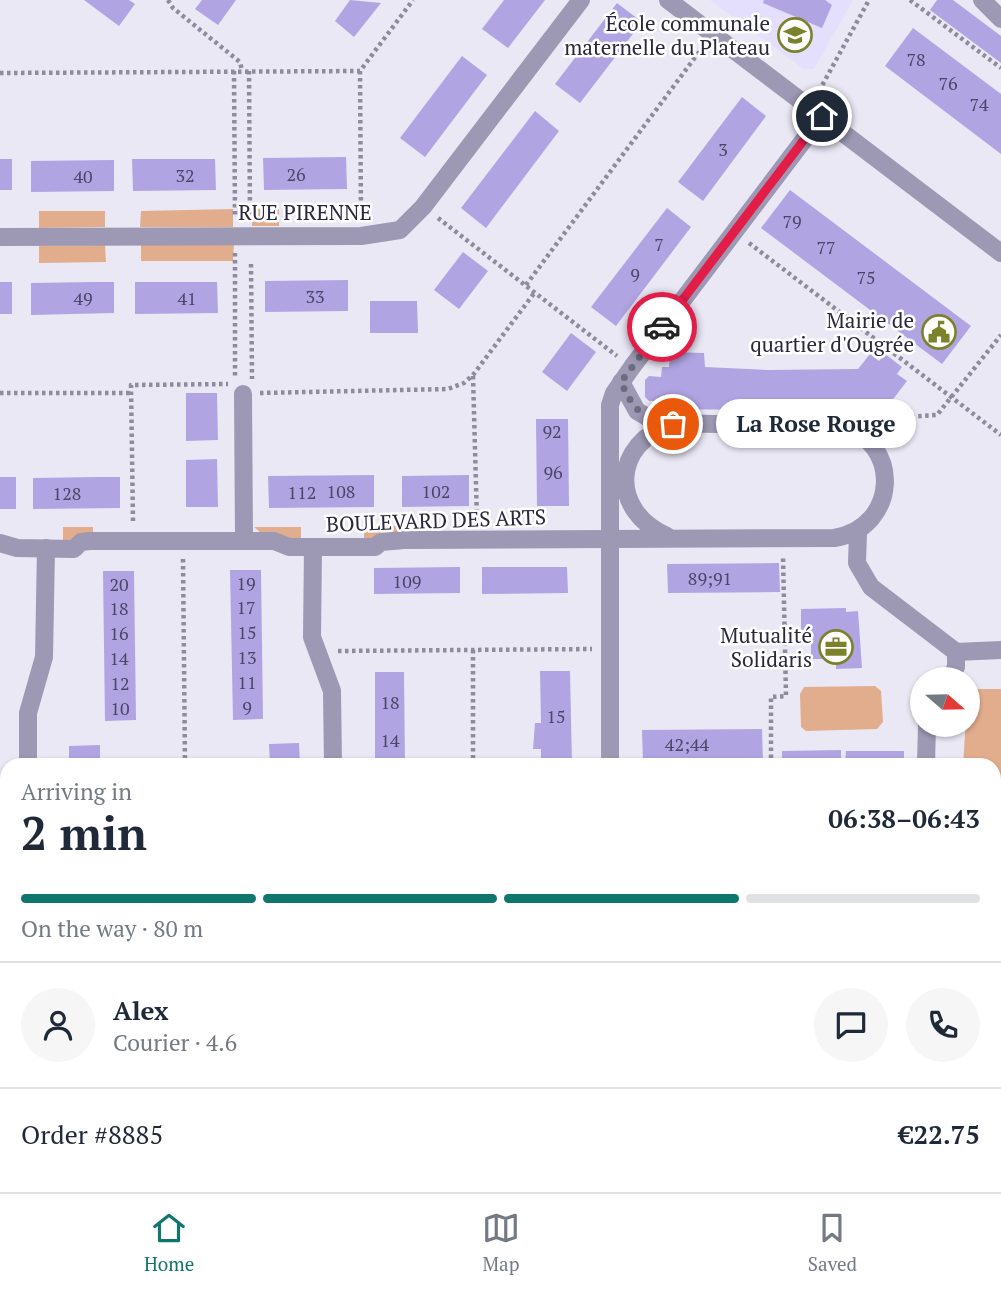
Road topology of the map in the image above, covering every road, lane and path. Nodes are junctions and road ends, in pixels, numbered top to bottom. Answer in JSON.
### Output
{"nodes":[{"id":1,"x":168,"y":0,"type":"edge"},
{"id":2,"x":413,"y":0,"type":"edge"},
{"id":3,"x":581,"y":0,"type":"edge"},
{"id":4,"x":668,"y":0,"type":"edge"},
{"id":5,"x":869,"y":0,"type":"edge"},
{"id":6,"x":910,"y":0,"type":"edge"},
{"id":7,"x":982,"y":0,"type":"edge"},
{"id":8,"x":1001,"y":19,"type":"edge"},
{"id":9,"x":713,"y":33,"type":"junction"},
{"id":10,"x":1001,"y":68,"type":"edge"},
{"id":11,"x":242,"y":70,"type":"junction"},
{"id":12,"x":249,"y":71,"type":"junction"},
{"id":13,"x":360,"y":71,"type":"junction"},
{"id":14,"x":0,"y":73,"type":"edge"},
{"id":15,"x":816,"y":112,"type":"junction"},
{"id":16,"x":423,"y":207,"type":"junction"},
{"id":17,"x":734,"y":232,"type":"junction"},
{"id":18,"x":250,"y":235,"type":"junction"},
{"id":19,"x":361,"y":236,"type":"junction"},
{"id":20,"x":0,"y":237,"type":"edge"},
{"id":21,"x":1001,"y":253,"type":"edge"},
{"id":22,"x":251,"y":264,"type":"dead end"},
{"id":23,"x":526,"y":285,"type":"junction"},
{"id":24,"x":535,"y":292,"type":"junction"},
{"id":25,"x":1001,"y":335,"type":"edge"},
{"id":26,"x":632,"y":367,"type":"junction"},
{"id":27,"x":473,"y":375,"type":"junction"},
{"id":28,"x":621,"y":382,"type":"junction"},
{"id":29,"x":239,"y":389,"type":"joint"},
{"id":30,"x":0,"y":393,"type":"edge"},
{"id":31,"x":131,"y":393,"type":"junction"},
{"id":32,"x":953,"y":399,"type":"junction"},
{"id":33,"x":673,"y":424,"type":"junction"},
{"id":34,"x":855,"y":430,"type":"junction"},
{"id":35,"x":1001,"y":435,"type":"edge"},
{"id":36,"x":858,"y":532,"type":"junction"},
{"id":37,"x":609,"y":538,"type":"junction"},
{"id":38,"x":672,"y":538,"type":"junction"},
{"id":39,"x":783,"y":538,"type":"junction"},
{"id":40,"x":477,"y":539,"type":"junction"},
{"id":41,"x":244,"y":540,"type":"junction"},
{"id":42,"x":134,"y":541,"type":"junction"},
{"id":43,"x":183,"y":541,"type":"junction"},
{"id":44,"x":0,"y":543,"type":"edge"},
{"id":45,"x":313,"y":547,"type":"junction"},
{"id":46,"x":46,"y":548,"type":"junction"},
{"id":47,"x":611,"y":648,"type":"junction"},
{"id":48,"x":473,"y":650,"type":"junction"},
{"id":49,"x":1001,"y":650,"type":"edge"},
{"id":50,"x":317,"y":651,"type":"junction"},
{"id":51,"x":956,"y":652,"type":"junction"},
{"id":52,"x":956,"y":667,"type":"edge"},
{"id":53,"x":927,"y":737,"type":"edge"},
{"id":54,"x":28,"y":758,"type":"edge"},
{"id":55,"x":185,"y":758,"type":"edge"},
{"id":56,"x":333,"y":758,"type":"edge"},
{"id":57,"x":473,"y":758,"type":"edge"},
{"id":58,"x":610,"y":758,"type":"edge"},
{"id":59,"x":771,"y":758,"type":"edge"},
{"id":60,"x":926,"y":758,"type":"edge"}],
"edges":[{"from":1,"to":11,"type":"path"},
{"from":2,"to":13,"type":"path"},
{"from":3,"to":16,"type":"street","name":"RUE PIRENNE"},
{"from":4,"to":9,"type":"street"},
{"from":5,"to":15,"type":"path"},
{"from":6,"to":10,"type":"path"},
{"from":7,"to":8,"type":"street"},
{"from":9,"to":15,"type":"street"},
{"from":9,"to":23,"type":"path"},
{"from":11,"to":12,"type":"path"},
{"from":11,"to":14,"type":"path"},
{"from":12,"to":13,"type":"path"},
{"from":12,"to":18,"type":"path"},
{"from":13,"to":19,"type":"path"},
{"from":15,"to":17,"type":"street"},
{"from":15,"to":21,"type":"street"},
{"from":16,"to":19,"type":"street","name":"RUE PIRENNE"},
{"from":16,"to":23,"type":"path"},
{"from":17,"to":26,"type":"street"},
{"from":17,"to":32,"type":"path"},
{"from":18,"to":19,"type":"street","name":"RUE PIRENNE"},
{"from":18,"to":20,"type":"street","name":"RUE PIRENNE"},
{"from":22,"to":27,"type":"path"},
{"from":23,"to":24,"type":"path"},
{"from":24,"to":26,"type":"path"},
{"from":24,"to":27,"type":"path"},
{"from":25,"to":32,"type":"path"},
{"from":26,"to":28,"type":"street"},
{"from":27,"to":40,"type":"path"},
{"from":28,"to":33,"type":"street"},
{"from":28,"to":37,"type":"street"},
{"from":29,"to":31,"type":"path"},
{"from":29,"to":41,"type":"street"},
{"from":30,"to":31,"type":"path"},
{"from":31,"to":42,"type":"path"},
{"from":32,"to":34,"type":"path"},
{"from":32,"to":35,"type":"path"},
{"from":33,"to":34,"type":"street"},
{"from":33,"to":38,"type":"street"},
{"from":34,"to":36,"type":"street"},
{"from":36,"to":39,"type":"street","name":"BOULEVARD DES ARTS"},
{"from":36,"to":51,"type":"street"},
{"from":37,"to":38,"type":"street","name":"BOULEVARD DES ARTS"},
{"from":37,"to":40,"type":"street","name":"BOULEVARD DES ARTS"},
{"from":37,"to":47,"type":"street"},
{"from":38,"to":39,"type":"street","name":"BOULEVARD DES ARTS"},
{"from":39,"to":59,"type":"path"},
{"from":40,"to":45,"type":"street","name":"BOULEVARD DES ARTS"},
{"from":41,"to":43,"type":"street","name":"BOULEVARD DES ARTS"},
{"from":41,"to":45,"type":"street","name":"BOULEVARD DES ARTS"},
{"from":42,"to":43,"type":"street","name":"BOULEVARD DES ARTS"},
{"from":42,"to":46,"type":"street","name":"BOULEVARD DES ARTS"},
{"from":43,"to":55,"type":"path"},
{"from":44,"to":46,"type":"street","name":"BOULEVARD DES ARTS"},
{"from":45,"to":50,"type":"street"},
{"from":46,"to":54,"type":"street"},
{"from":47,"to":48,"type":"path"},
{"from":47,"to":58,"type":"street"},
{"from":48,"to":50,"type":"path"},
{"from":48,"to":57,"type":"path"},
{"from":49,"to":51,"type":"street"},
{"from":50,"to":56,"type":"street"},
{"from":51,"to":52,"type":"street"},
{"from":53,"to":60,"type":"street"}]}
